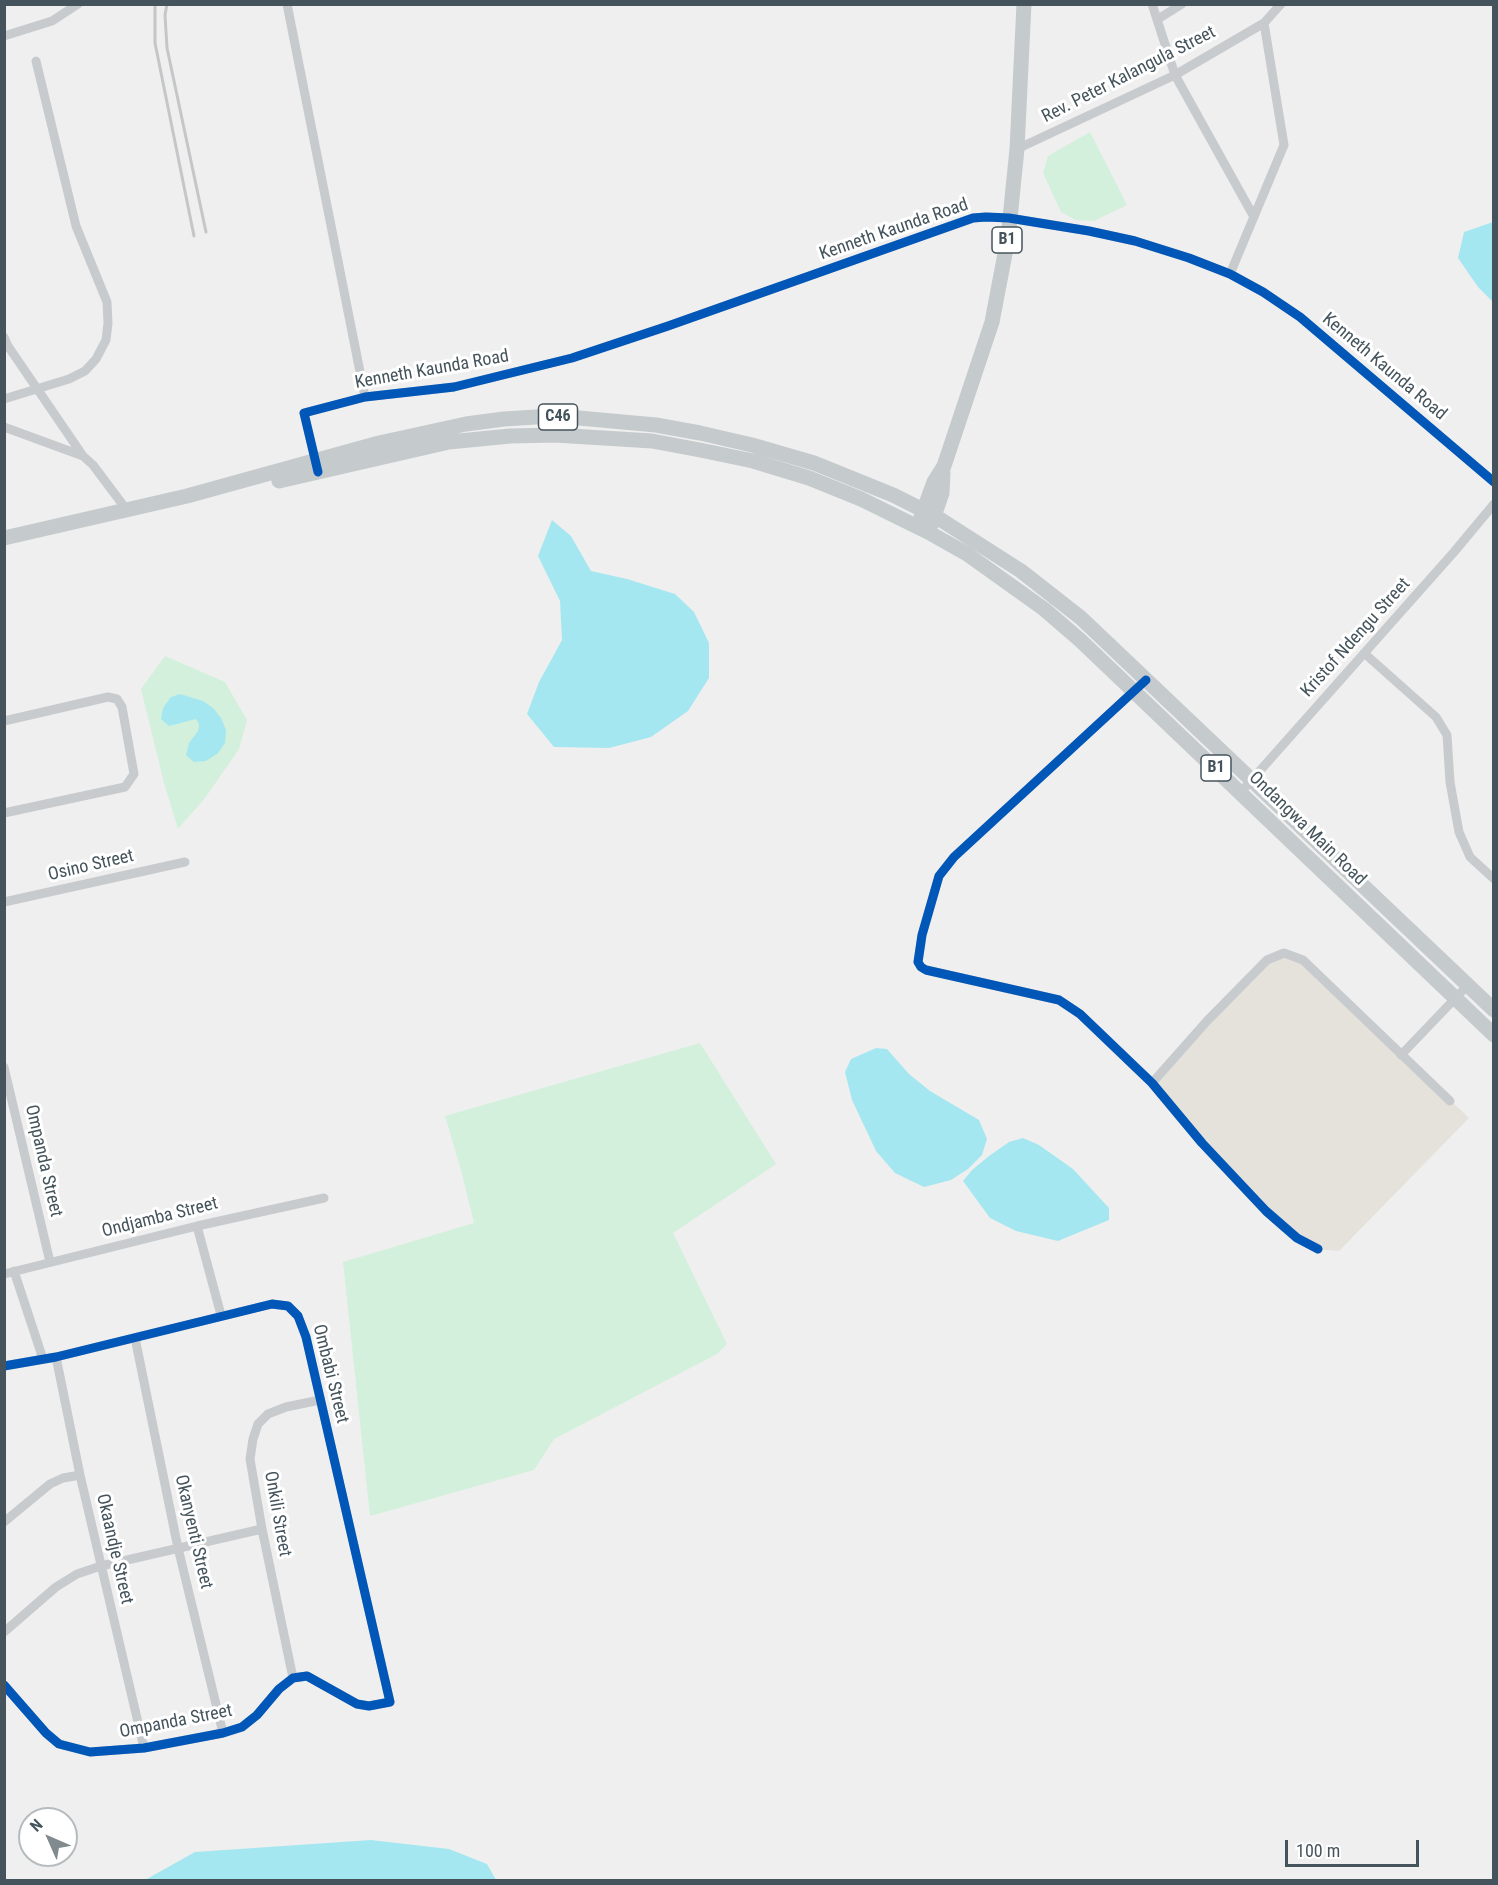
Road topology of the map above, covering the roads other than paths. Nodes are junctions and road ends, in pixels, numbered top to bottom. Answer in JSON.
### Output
{"nodes":[{"id":1,"x":78,"y":4,"type":"edge"},
{"id":2,"x":287,"y":4,"type":"edge"},
{"id":3,"x":1024,"y":4,"type":"edge"},
{"id":4,"x":1152,"y":4,"type":"edge"},
{"id":5,"x":1182,"y":4,"type":"edge"},
{"id":6,"x":1281,"y":4,"type":"edge"},
{"id":7,"x":1158,"y":19,"type":"junction"},
{"id":8,"x":1264,"y":23,"type":"junction"},
{"id":9,"x":4,"y":36,"type":"edge"},
{"id":10,"x":36,"y":61,"type":"dead end"},
{"id":11,"x":1175,"y":75,"type":"junction"},
{"id":12,"x":1017,"y":149,"type":"junction"},
{"id":13,"x":1254,"y":217,"type":"junction"},
{"id":14,"x":1009,"y":218,"type":"junction"},
{"id":15,"x":1230,"y":274,"type":"junction"},
{"id":16,"x":4,"y":337,"type":"edge"},
{"id":17,"x":38,"y":387,"type":"junction"},
{"id":18,"x":365,"y":397,"type":"junction"},
{"id":19,"x":4,"y":399,"type":"edge"},
{"id":20,"x":4,"y":426,"type":"edge"},
{"id":21,"x":83,"y":456,"type":"junction"},
{"id":22,"x":317,"y":466,"type":"junction"},
{"id":23,"x":1494,"y":482,"type":"edge"},
{"id":24,"x":1494,"y":504,"type":"edge"},
{"id":25,"x":126,"y":509,"type":"junction"},
{"id":26,"x":929,"y":514,"type":"junction"},
{"id":27,"x":923,"y":529,"type":"junction"},
{"id":28,"x":4,"y":538,"type":"edge"},
{"id":29,"x":1364,"y":653,"type":"junction"},
{"id":30,"x":1146,"y":680,"type":"junction"},
{"id":31,"x":1135,"y":692,"type":"junction"},
{"id":32,"x":4,"y":721,"type":"edge"},
{"id":33,"x":1252,"y":779,"type":"junction"},
{"id":34,"x":1241,"y":792,"type":"junction"},
{"id":35,"x":4,"y":813,"type":"edge"},
{"id":36,"x":185,"y":862,"type":"dead end"},
{"id":37,"x":1494,"y":879,"type":"edge"},
{"id":38,"x":4,"y":902,"type":"edge"},
{"id":39,"x":1468,"y":985,"type":"junction"},
{"id":40,"x":1455,"y":999,"type":"junction"},
{"id":41,"x":1494,"y":1010,"type":"edge"},
{"id":42,"x":1494,"y":1035,"type":"edge"},
{"id":43,"x":1401,"y":1054,"type":"junction"},
{"id":44,"x":4,"y":1067,"type":"edge"},
{"id":45,"x":1152,"y":1083,"type":"junction"},
{"id":46,"x":1450,"y":1101,"type":"dead end"},
{"id":47,"x":324,"y":1198,"type":"dead end"},
{"id":48,"x":197,"y":1226,"type":"junction"},
{"id":49,"x":1318,"y":1249,"type":"dead end"},
{"id":50,"x":50,"y":1262,"type":"junction"},
{"id":51,"x":9,"y":1272,"type":"edge"},
{"id":52,"x":221,"y":1315,"type":"junction"},
{"id":53,"x":135,"y":1338,"type":"junction"},
{"id":54,"x":56,"y":1357,"type":"junction"},
{"id":55,"x":43,"y":1359,"type":"junction"},
{"id":56,"x":4,"y":1366,"type":"edge"},
{"id":57,"x":320,"y":1400,"type":"junction"},
{"id":58,"x":80,"y":1475,"type":"junction"},
{"id":59,"x":4,"y":1522,"type":"edge"},
{"id":60,"x":262,"y":1529,"type":"junction"},
{"id":61,"x":178,"y":1548,"type":"junction"},
{"id":62,"x":101,"y":1566,"type":"junction"},
{"id":63,"x":4,"y":1632,"type":"edge"},
{"id":64,"x":293,"y":1678,"type":"junction"},
{"id":65,"x":4,"y":1685,"type":"edge"},
{"id":66,"x":223,"y":1733,"type":"junction"},
{"id":67,"x":144,"y":1748,"type":"junction"}],
"edges":[{"from":1,"to":9,"type":"street"},
{"from":2,"to":18,"type":"street"},
{"from":3,"to":12,"type":"main road","number":"B1"},
{"from":4,"to":7,"type":"street"},
{"from":5,"to":7,"type":"street"},
{"from":6,"to":8,"type":"street","name":"Rev. Peter Kalangula Street"},
{"from":7,"to":11,"type":"street"},
{"from":8,"to":11,"type":"street","name":"Rev. Peter Kalangula Street"},
{"from":8,"to":13,"type":"street"},
{"from":10,"to":17,"type":"street"},
{"from":11,"to":12,"type":"street","name":"Rev. Peter Kalangula Street"},
{"from":11,"to":13,"type":"street"},
{"from":12,"to":14,"type":"main road","number":"B1"},
{"from":13,"to":15,"type":"street"},
{"from":14,"to":15,"type":"street","name":"Kenneth Kaunda Road"},
{"from":14,"to":18,"type":"street","name":"Kenneth Kaunda Road"},
{"from":14,"to":26,"type":"main road","number":"B1"},
{"from":15,"to":23,"type":"street","name":"Kenneth Kaunda Road"},
{"from":16,"to":17,"type":"street"},
{"from":17,"to":19,"type":"street"},
{"from":17,"to":21,"type":"street"},
{"from":18,"to":22,"type":"street","name":"Kenneth Kaunda Road"},
{"from":20,"to":21,"type":"street"},
{"from":21,"to":25,"type":"street"},
{"from":22,"to":25,"type":"main road","number":"C46"},
{"from":22,"to":26,"type":"main road","number":"C46"},
{"from":22,"to":27,"type":"main road","number":"C46"},
{"from":24,"to":29,"type":"street","name":"Kristof Ndengu Street"},
{"from":25,"to":28,"type":"main road","number":"C46"},
{"from":26,"to":27,"type":"main road","number":"B1"},
{"from":26,"to":30,"type":"main road","name":"Ondangwa Main Road","number":"B1"},
{"from":27,"to":31,"type":"main road","name":"Ondangwa Main Road","number":"B1"},
{"from":29,"to":33,"type":"street","name":"Kristof Ndengu Street"},
{"from":29,"to":37,"type":"street"},
{"from":30,"to":31,"type":"street"},
{"from":30,"to":33,"type":"main road","name":"Ondangwa Main Road","number":"B1"},
{"from":31,"to":34,"type":"main road","name":"Ondangwa Main Road","number":"B1"},
{"from":31,"to":45,"type":"street"},
{"from":32,"to":35,"type":"street"},
{"from":33,"to":34,"type":"street","name":"Kristof Ndengu Street"},
{"from":33,"to":39,"type":"main road","name":"Ondangwa Main Road","number":"B1"},
{"from":34,"to":40,"type":"main road","name":"Ondangwa Main Road","number":"B1"},
{"from":36,"to":38,"type":"street","name":"Osino Street"},
{"from":39,"to":40,"type":"street"},
{"from":39,"to":41,"type":"main road","name":"Ondangwa Main Road","number":"B1"},
{"from":40,"to":42,"type":"main road","name":"Ondangwa Main Road","number":"B1"},
{"from":40,"to":43,"type":"street"},
{"from":43,"to":45,"type":"street"},
{"from":43,"to":46,"type":"street"},
{"from":44,"to":50,"type":"street","name":"Ompanda Street"},
{"from":45,"to":49,"type":"street"},
{"from":47,"to":48,"type":"street","name":"Ondjamba Street"},
{"from":48,"to":50,"type":"street","name":"Ondjamba Street"},
{"from":48,"to":52,"type":"street"},
{"from":50,"to":51,"type":"street","name":"Ondjamba Street"},
{"from":51,"to":55,"type":"street"},
{"from":52,"to":53,"type":"street","name":"Ombabi Street"},
{"from":52,"to":57,"type":"street","name":"Ombabi Street"},
{"from":53,"to":54,"type":"street","name":"Ombabi Street"},
{"from":53,"to":61,"type":"street","name":"Okanyenti Street"},
{"from":54,"to":55,"type":"street","name":"Ombabi Street"},
{"from":54,"to":58,"type":"street","name":"Okaandje Street"},
{"from":55,"to":56,"type":"street","name":"Ombabi Street"},
{"from":57,"to":60,"type":"street","name":"Onkili Street"},
{"from":57,"to":64,"type":"street","name":"Ombabi Street"},
{"from":58,"to":59,"type":"street"},
{"from":58,"to":62,"type":"street","name":"Okaandje Street"},
{"from":60,"to":61,"type":"street"},
{"from":60,"to":64,"type":"street","name":"Onkili Street"},
{"from":61,"to":62,"type":"street"},
{"from":61,"to":66,"type":"street","name":"Okanyenti Street"},
{"from":62,"to":63,"type":"street"},
{"from":62,"to":67,"type":"street","name":"Okaandje Street"},
{"from":64,"to":66,"type":"street","name":"Ompanda Street"},
{"from":65,"to":67,"type":"street","name":"Ompanda Street"},
{"from":66,"to":67,"type":"street","name":"Ompanda Street"}]}
